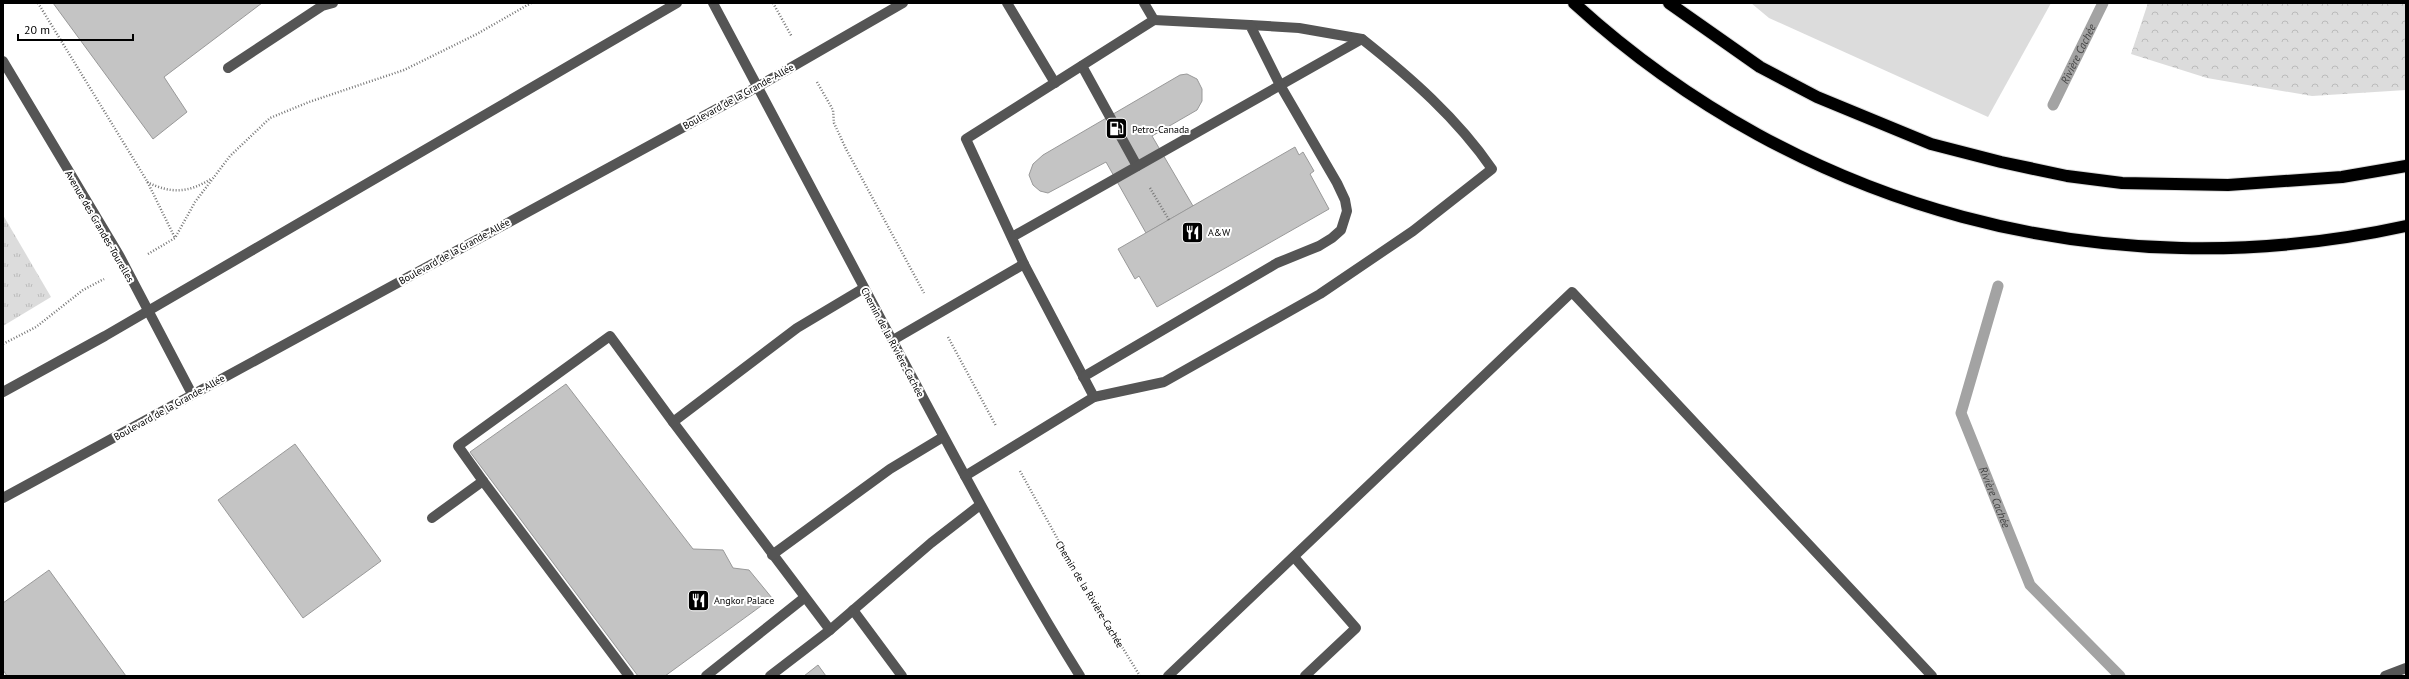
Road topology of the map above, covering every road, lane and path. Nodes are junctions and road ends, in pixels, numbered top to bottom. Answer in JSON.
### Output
{"nodes":[{"id":1,"x":38,"y":3,"type":"edge"},
{"id":2,"x":333,"y":3,"type":"edge"},
{"id":3,"x":531,"y":3,"type":"edge"},
{"id":4,"x":677,"y":3,"type":"edge"},
{"id":5,"x":713,"y":3,"type":"edge"},
{"id":6,"x":903,"y":3,"type":"edge"},
{"id":7,"x":1007,"y":3,"type":"edge"},
{"id":8,"x":1144,"y":3,"type":"edge"},
{"id":9,"x":1574,"y":3,"type":"edge"},
{"id":10,"x":1669,"y":3,"type":"edge"},
{"id":11,"x":1154,"y":20,"type":"junction"},
{"id":12,"x":1250,"y":25,"type":"junction"},
{"id":13,"x":1362,"y":39,"type":"junction"},
{"id":14,"x":3,"y":61,"type":"edge"},
{"id":15,"x":1082,"y":66,"type":"junction"},
{"id":16,"x":228,"y":68,"type":"dead end"},
{"id":17,"x":1055,"y":83,"type":"junction"},
{"id":18,"x":1280,"y":85,"type":"junction"},
{"id":19,"x":757,"y":87,"type":"junction"},
{"id":20,"x":833,"y":110,"type":"dead end"},
{"id":21,"x":1138,"y":166,"type":"junction"},
{"id":22,"x":2406,"y":166,"type":"edge"},
{"id":23,"x":213,"y":178,"type":"junction"},
{"id":24,"x":146,"y":182,"type":"junction"},
{"id":25,"x":1169,"y":220,"type":"dead end"},
{"id":26,"x":2406,"y":226,"type":"edge"},
{"id":27,"x":1012,"y":237,"type":"junction"},
{"id":28,"x":1024,"y":264,"type":"junction"},
{"id":29,"x":916,"y":279,"type":"dead end"},
{"id":30,"x":864,"y":288,"type":"junction"},
{"id":31,"x":75,"y":296,"type":"dead end"},
{"id":32,"x":147,"y":311,"type":"junction"},
{"id":33,"x":892,"y":340,"type":"junction"},
{"id":34,"x":3,"y":344,"type":"edge"},
{"id":35,"x":956,"y":352,"type":"dead end"},
{"id":36,"x":1083,"y":377,"type":"junction"},
{"id":37,"x":3,"y":392,"type":"edge"},
{"id":38,"x":192,"y":394,"type":"junction"},
{"id":39,"x":1094,"y":397,"type":"junction"},
{"id":40,"x":990,"y":414,"type":"dead end"},
{"id":41,"x":673,"y":422,"type":"junction"},
{"id":42,"x":943,"y":437,"type":"junction"},
{"id":43,"x":965,"y":476,"type":"junction"},
{"id":44,"x":483,"y":481,"type":"junction"},
{"id":45,"x":1030,"y":491,"type":"dead end"},
{"id":46,"x":3,"y":498,"type":"edge"},
{"id":47,"x":980,"y":505,"type":"junction"},
{"id":48,"x":432,"y":518,"type":"dead end"},
{"id":49,"x":772,"y":555,"type":"junction"},
{"id":50,"x":1294,"y":557,"type":"junction"},
{"id":51,"x":804,"y":598,"type":"junction"},
{"id":52,"x":853,"y":610,"type":"junction"},
{"id":53,"x":830,"y":630,"type":"junction"},
{"id":54,"x":2406,"y":668,"type":"edge"},
{"id":55,"x":629,"y":676,"type":"edge"},
{"id":56,"x":706,"y":676,"type":"edge"},
{"id":57,"x":770,"y":676,"type":"edge"},
{"id":58,"x":902,"y":676,"type":"edge"},
{"id":59,"x":1080,"y":676,"type":"edge"},
{"id":60,"x":1140,"y":676,"type":"edge"},
{"id":61,"x":1168,"y":676,"type":"edge"},
{"id":62,"x":1305,"y":676,"type":"edge"},
{"id":63,"x":1932,"y":676,"type":"edge"},
{"id":64,"x":2385,"y":676,"type":"edge"}],
"edges":[{"from":1,"to":24,"type":"path"},
{"from":2,"to":16,"type":"street"},
{"from":3,"to":23,"type":"path"},
{"from":4,"to":32,"type":"street"},
{"from":5,"to":19,"type":"street","name":"Chemin de la Rivière-Cachée"},
{"from":6,"to":19,"type":"street","name":"Boulevard de la Grande-Allée"},
{"from":7,"to":17,"type":"street"},
{"from":8,"to":11,"type":"street"},
{"from":9,"to":26,"type":"highway"},
{"from":10,"to":22,"type":"highway"},
{"from":11,"to":12,"type":"street"},
{"from":11,"to":15,"type":"street"},
{"from":12,"to":13,"type":"street"},
{"from":12,"to":18,"type":"street"},
{"from":13,"to":18,"type":"street"},
{"from":13,"to":39,"type":"street"},
{"from":14,"to":32,"type":"street","name":"Avenue des Grandes-Tourelles"},
{"from":15,"to":17,"type":"street"},
{"from":15,"to":21,"type":"street"},
{"from":17,"to":27,"type":"street"},
{"from":18,"to":21,"type":"street"},
{"from":18,"to":36,"type":"street"},
{"from":19,"to":30,"type":"street","name":"Chemin de la Rivière-Cachée"},
{"from":19,"to":38,"type":"street","name":"Boulevard de la Grande-Allée"},
{"from":20,"to":29,"type":"path"},
{"from":21,"to":25,"type":"path"},
{"from":21,"to":27,"type":"street"},
{"from":23,"to":24,"type":"path"},
{"from":23,"to":24,"type":"path"},
{"from":27,"to":28,"type":"street"},
{"from":28,"to":33,"type":"street"},
{"from":28,"to":36,"type":"street"},
{"from":30,"to":33,"type":"street","name":"Chemin de la Rivière-Cachée"},
{"from":30,"to":41,"type":"street"},
{"from":31,"to":34,"type":"path"},
{"from":32,"to":37,"type":"street"},
{"from":32,"to":38,"type":"street","name":"Avenue des Grandes-Tourelles"},
{"from":33,"to":42,"type":"street","name":"Chemin de la Rivière-Cachée"},
{"from":35,"to":40,"type":"path"},
{"from":36,"to":39,"type":"street"},
{"from":38,"to":46,"type":"street","name":"Boulevard de la Grande-Allée"},
{"from":39,"to":43,"type":"street"},
{"from":41,"to":44,"type":"street"},
{"from":41,"to":49,"type":"street"},
{"from":42,"to":43,"type":"street","name":"Chemin de la Rivière-Cachée"},
{"from":42,"to":49,"type":"street"},
{"from":43,"to":47,"type":"street","name":"Chemin de la Rivière-Cachée"},
{"from":44,"to":48,"type":"street"},
{"from":44,"to":55,"type":"street"},
{"from":45,"to":60,"type":"path","name":"Chemin de la Rivière-Cachée"},
{"from":47,"to":52,"type":"street"},
{"from":47,"to":59,"type":"street","name":"Chemin de la Rivière-Cachée"},
{"from":49,"to":51,"type":"street"},
{"from":50,"to":61,"type":"street"},
{"from":50,"to":62,"type":"street"},
{"from":50,"to":63,"type":"street"},
{"from":51,"to":53,"type":"street"},
{"from":51,"to":56,"type":"street"},
{"from":52,"to":53,"type":"street"},
{"from":52,"to":58,"type":"street"},
{"from":53,"to":57,"type":"street"},
{"from":54,"to":64,"type":"street"}]}
